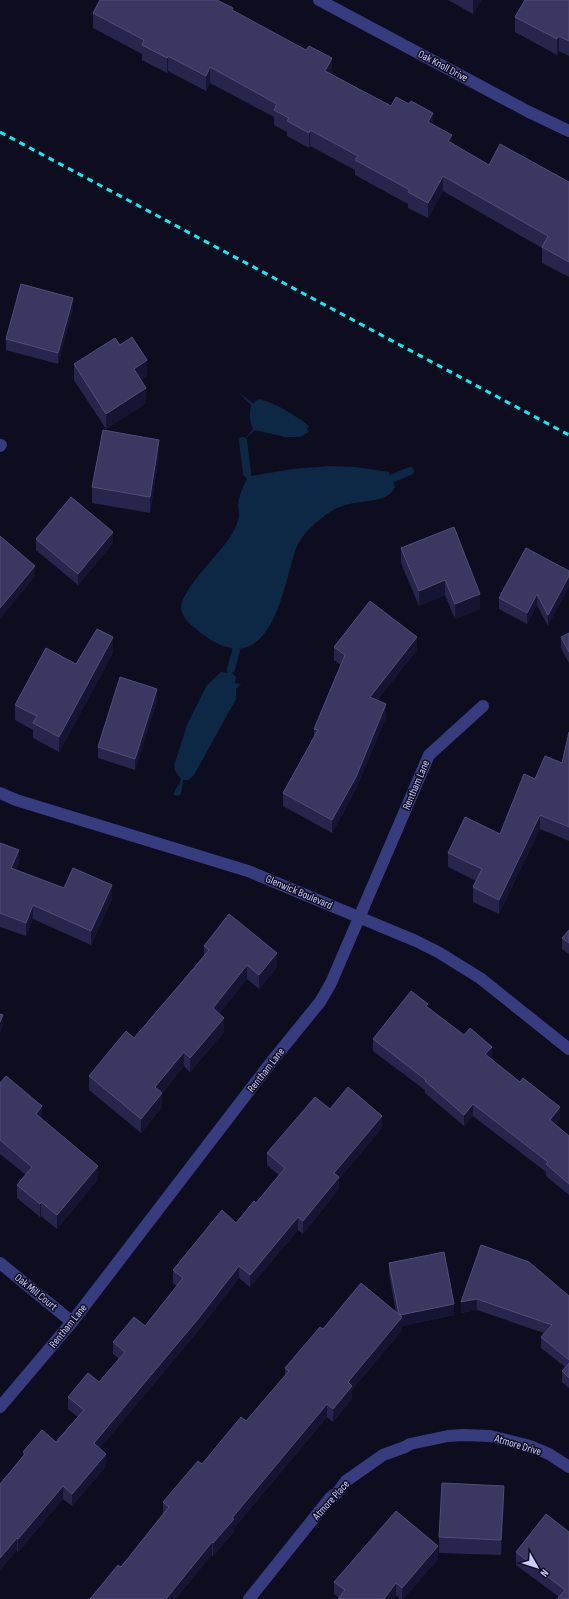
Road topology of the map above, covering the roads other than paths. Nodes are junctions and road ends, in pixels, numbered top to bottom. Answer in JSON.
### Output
{"nodes":[{"id":1,"x":322,"y":1,"type":"edge"},
{"id":2,"x":569,"y":131,"type":"edge"},
{"id":3,"x":483,"y":706,"type":"dead end"},
{"id":4,"x":0,"y":793,"type":"edge"},
{"id":5,"x":360,"y":918,"type":"junction"},
{"id":6,"x":569,"y":1050,"type":"edge"},
{"id":7,"x":0,"y":1263,"type":"edge"},
{"id":8,"x":72,"y":1322,"type":"junction"},
{"id":9,"x":0,"y":1407,"type":"edge"},
{"id":10,"x":464,"y":1435,"type":"joint"},
{"id":11,"x":569,"y":1467,"type":"edge"},
{"id":12,"x":248,"y":1599,"type":"edge"}],
"edges":[{"from":1,"to":2,"type":"street","name":"Oak Knoll Drive"},
{"from":3,"to":5,"type":"street","name":"Rentham Lane"},
{"from":4,"to":5,"type":"street","name":"Glenwick Boulevard"},
{"from":5,"to":6,"type":"street","name":"Glenwick Boulevard"},
{"from":5,"to":8,"type":"street","name":"Rentham Lane"},
{"from":7,"to":8,"type":"street","name":"Oak Mill Court"},
{"from":8,"to":9,"type":"street","name":"Rentham Lane"},
{"from":10,"to":11,"type":"street","name":"Atmore Drive"},
{"from":10,"to":12,"type":"street","name":"Atmore Place"}]}
